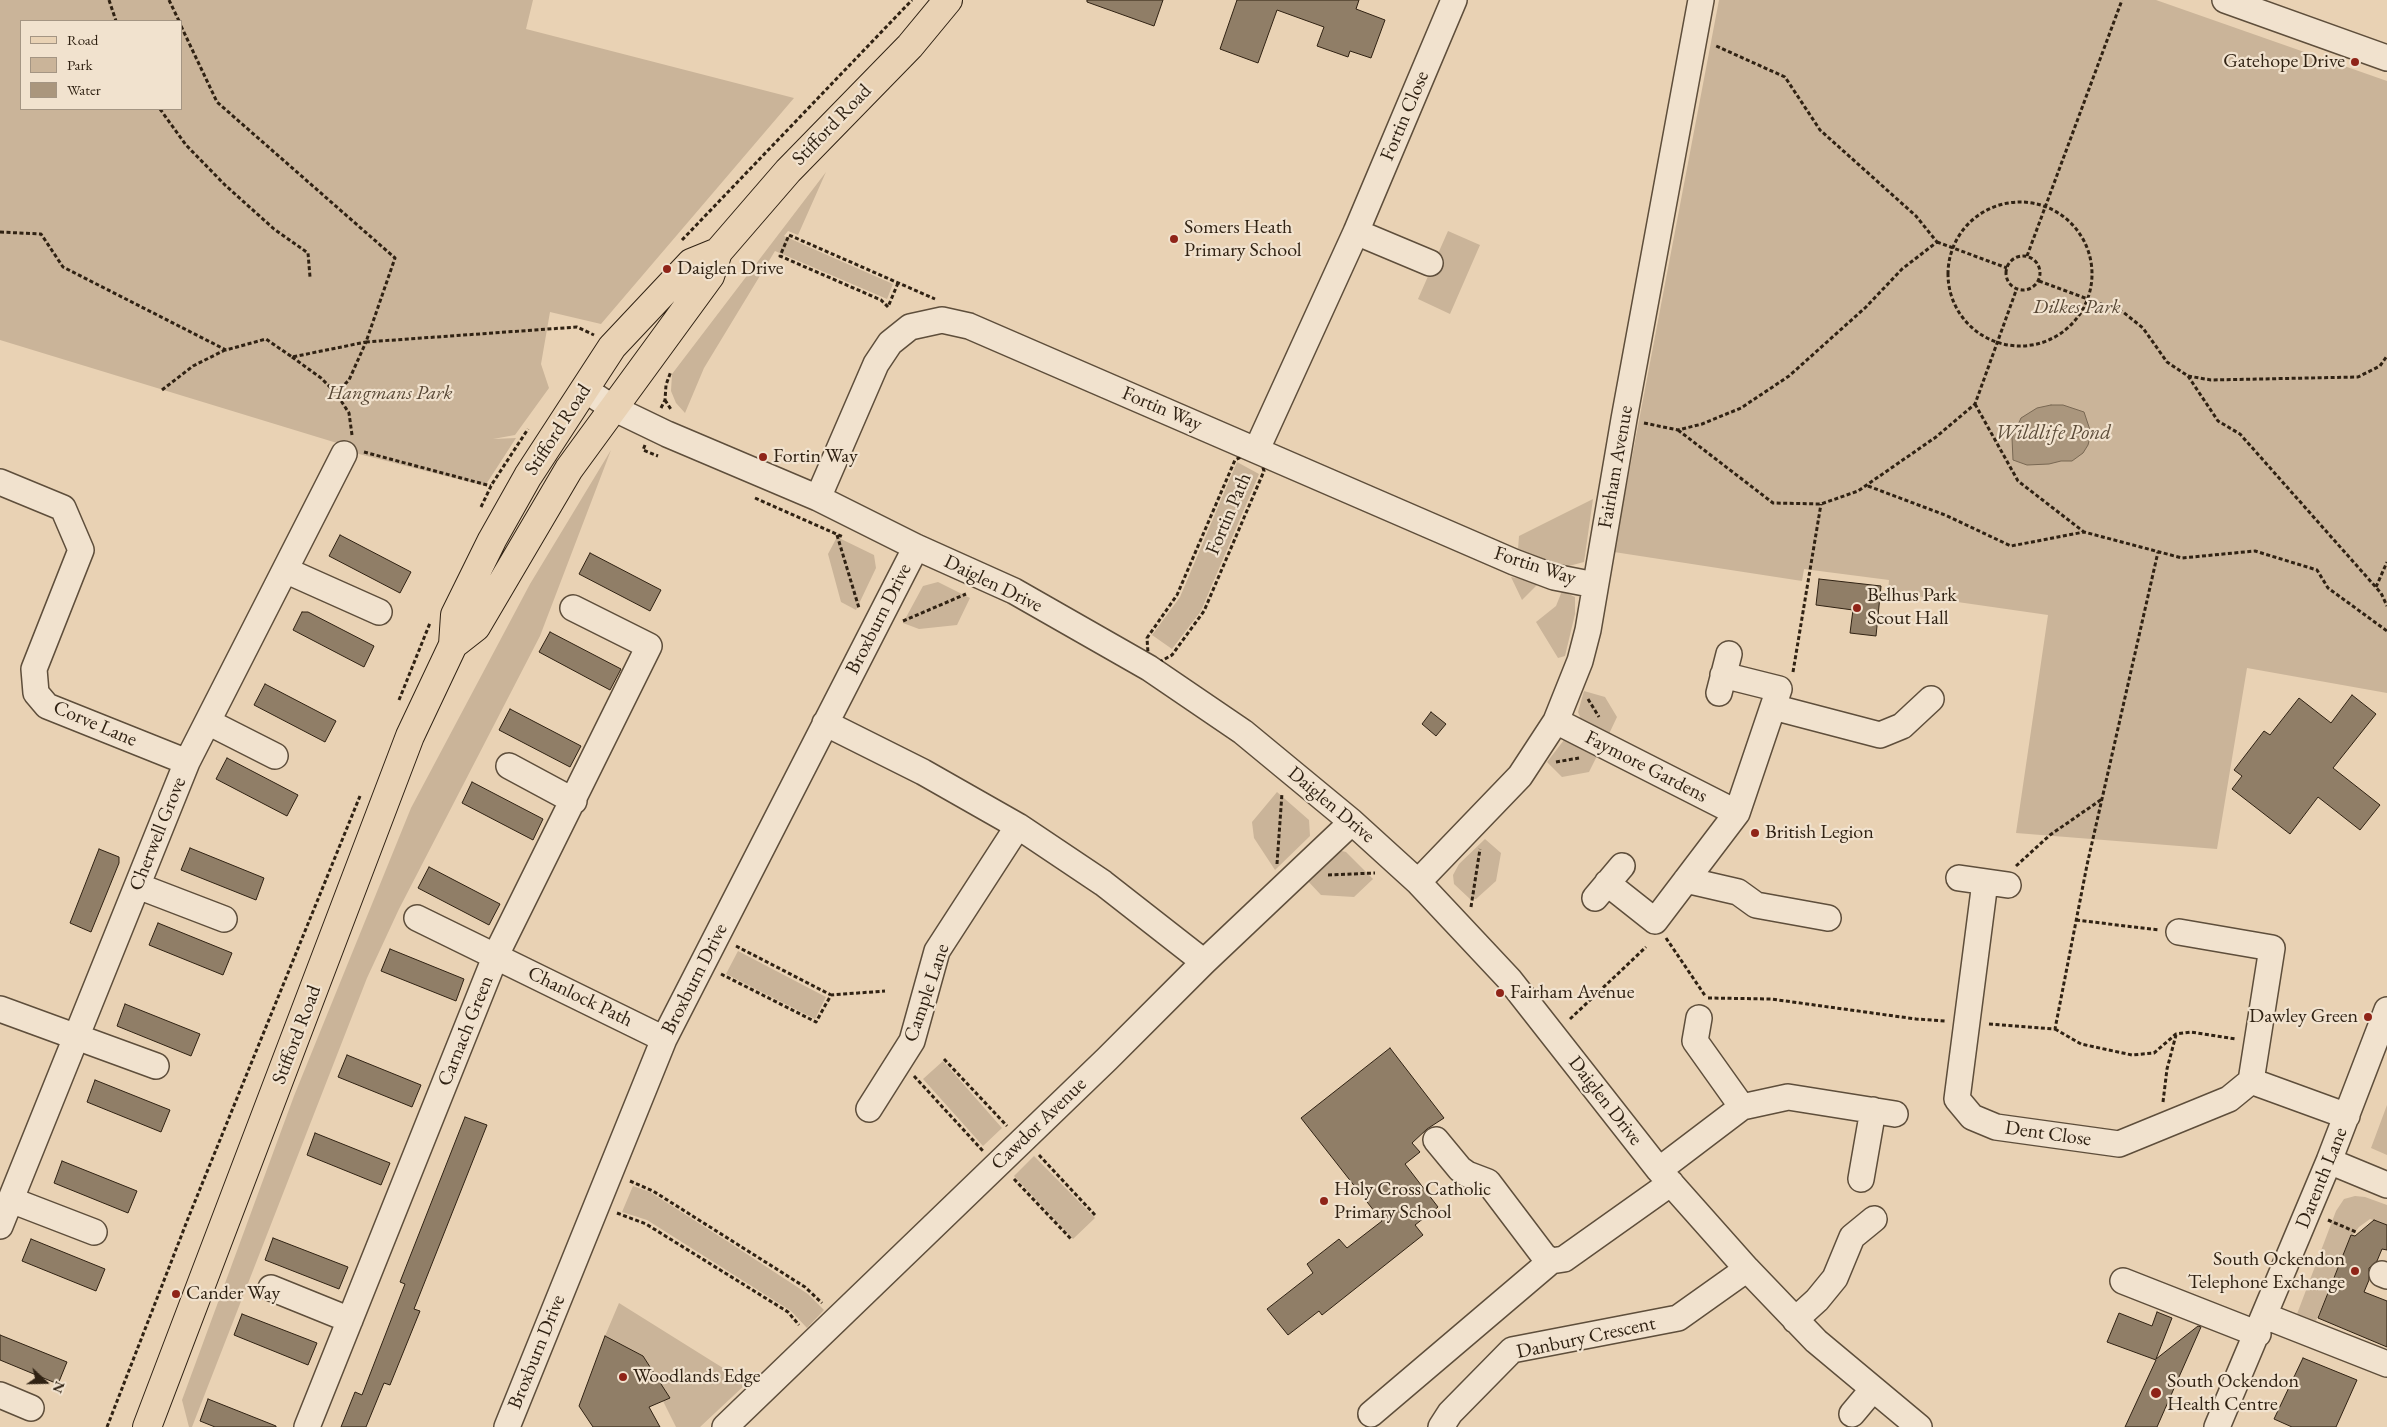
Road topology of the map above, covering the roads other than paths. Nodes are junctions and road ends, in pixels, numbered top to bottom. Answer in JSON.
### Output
{"nodes":[{"id":1,"x":948,"y":0,"type":"edge"},
{"id":2,"x":1454,"y":0,"type":"edge"},
{"id":3,"x":1701,"y":0,"type":"edge"},
{"id":4,"x":2225,"y":0,"type":"edge"},
{"id":5,"x":2387,"y":58,"type":"edge"},
{"id":6,"x":1356,"y":232,"type":"junction"},
{"id":7,"x":718,"y":252,"type":"junction"},
{"id":8,"x":1430,"y":263,"type":"dead end"},
{"id":9,"x":584,"y":389,"type":"junction"},
{"id":10,"x":612,"y":408,"type":"junction"},
{"id":11,"x":1257,"y":449,"type":"junction"},
{"id":12,"x":348,"y":452,"type":"road end"},
{"id":13,"x":0,"y":482,"type":"edge"},
{"id":14,"x":818,"y":498,"type":"junction"},
{"id":15,"x":916,"y":547,"type":"junction"},
{"id":16,"x":285,"y":570,"type":"junction"},
{"id":17,"x":1595,"y":585,"type":"junction"},
{"id":18,"x":573,"y":608,"type":"dead end"},
{"id":19,"x":379,"y":612,"type":"dead end"},
{"id":20,"x":453,"y":645,"type":"junction"},
{"id":21,"x":1724,"y":674,"type":"dead end"},
{"id":22,"x":1931,"y":699,"type":"dead end"},
{"id":23,"x":1773,"y":707,"type":"junction"},
{"id":24,"x":1556,"y":721,"type":"junction"},
{"id":25,"x":208,"y":722,"type":"junction"},
{"id":26,"x":825,"y":723,"type":"junction"},
{"id":27,"x":275,"y":756,"type":"dead end"},
{"id":28,"x":187,"y":762,"type":"junction"},
{"id":29,"x":509,"y":766,"type":"dead end"},
{"id":30,"x":574,"y":801,"type":"junction"},
{"id":31,"x":1737,"y":813,"type":"junction"},
{"id":32,"x":1352,"y":822,"type":"junction"},
{"id":33,"x":1018,"y":826,"type":"junction"},
{"id":34,"x":1959,"y":878,"type":"dead end"},
{"id":35,"x":1686,"y":880,"type":"junction"},
{"id":36,"x":1418,"y":882,"type":"junction"},
{"id":37,"x":1608,"y":882,"type":"dead end"},
{"id":38,"x":138,"y":886,"type":"junction"},
{"id":39,"x":417,"y":918,"type":"dead end"},
{"id":40,"x":1828,"y":918,"type":"dead end"},
{"id":41,"x":224,"y":919,"type":"dead end"},
{"id":42,"x":2179,"y":932,"type":"road end"},
{"id":43,"x":496,"y":956,"type":"junction"},
{"id":44,"x":1204,"y":962,"type":"junction"},
{"id":45,"x":1703,"y":1008,"type":"road end"},
{"id":46,"x":0,"y":1009,"type":"edge"},
{"id":47,"x":2387,"y":1010,"type":"edge"},
{"id":48,"x":77,"y":1037,"type":"junction"},
{"id":49,"x":664,"y":1039,"type":"junction"},
{"id":50,"x":156,"y":1066,"type":"dead end"},
{"id":51,"x":2251,"y":1081,"type":"junction"},
{"id":52,"x":1742,"y":1107,"type":"junction"},
{"id":53,"x":869,"y":1109,"type":"dead end"},
{"id":54,"x":2347,"y":1116,"type":"junction"},
{"id":55,"x":1436,"y":1140,"type":"dead end"},
{"id":56,"x":2329,"y":1161,"type":"junction"},
{"id":57,"x":1665,"y":1177,"type":"junction"},
{"id":58,"x":1862,"y":1179,"type":"dead end"},
{"id":59,"x":2387,"y":1185,"type":"edge"},
{"id":60,"x":11,"y":1200,"type":"junction"},
{"id":61,"x":1874,"y":1219,"type":"dead end"},
{"id":62,"x":0,"y":1226,"type":"edge"},
{"id":63,"x":94,"y":1232,"type":"dead end"},
{"id":64,"x":1551,"y":1261,"type":"junction"},
{"id":65,"x":1747,"y":1269,"type":"junction"},
{"id":66,"x":2123,"y":1281,"type":"dead end"},
{"id":67,"x":271,"y":1288,"type":"dead end"},
{"id":68,"x":350,"y":1320,"type":"junction"},
{"id":69,"x":1795,"y":1320,"type":"junction"},
{"id":70,"x":2261,"y":1325,"type":"junction"},
{"id":71,"x":2387,"y":1364,"type":"edge"},
{"id":72,"x":1873,"y":1389,"type":"junction"},
{"id":73,"x":0,"y":1395,"type":"edge"},
{"id":74,"x":31,"y":1408,"type":"dead end"},
{"id":75,"x":1371,"y":1414,"type":"dead end"},
{"id":76,"x":1852,"y":1414,"type":"dead end"},
{"id":77,"x":147,"y":1427,"type":"edge"},
{"id":78,"x":307,"y":1427,"type":"edge"},
{"id":79,"x":507,"y":1427,"type":"edge"},
{"id":80,"x":725,"y":1427,"type":"edge"},
{"id":81,"x":1441,"y":1427,"type":"edge"},
{"id":82,"x":1919,"y":1427,"type":"edge"},
{"id":83,"x":2217,"y":1427,"type":"edge"}],
"edges":[{"from":1,"to":7,"type":"main road","name":"Stifford Road"},
{"from":2,"to":6,"type":"street","name":"Fortin Close"},
{"from":3,"to":17,"type":"street","name":"Fairham Avenue"},
{"from":4,"to":5,"type":"street"},
{"from":6,"to":8,"type":"street"},
{"from":6,"to":11,"type":"street","name":"Fortin Close"},
{"from":7,"to":9,"type":"main road","name":"Stifford Road"},
{"from":7,"to":10,"type":"main road","name":"Stifford Road"},
{"from":9,"to":10,"type":"street","name":"Daiglen Drive"},
{"from":9,"to":20,"type":"main road","name":"Stifford Road"},
{"from":10,"to":14,"type":"street","name":"Daiglen Drive"},
{"from":10,"to":20,"type":"main road","name":"Stifford Road"},
{"from":11,"to":14,"type":"street","name":"Fortin Way"},
{"from":11,"to":17,"type":"street","name":"Fortin Way"},
{"from":12,"to":16,"type":"street","name":"Cherwell Grove"},
{"from":13,"to":28,"type":"street","name":"Corve Lane"},
{"from":14,"to":15,"type":"street","name":"Daiglen Drive"},
{"from":15,"to":26,"type":"street","name":"Broxburn Drive"},
{"from":15,"to":32,"type":"street","name":"Daiglen Drive"},
{"from":16,"to":19,"type":"street"},
{"from":16,"to":25,"type":"street","name":"Cherwell Grove"},
{"from":17,"to":24,"type":"street","name":"Fairham Avenue"},
{"from":18,"to":30,"type":"street","name":"Carnach Green"},
{"from":20,"to":77,"type":"main road","name":"Stifford Road"},
{"from":21,"to":23,"type":"street"},
{"from":22,"to":23,"type":"street"},
{"from":23,"to":31,"type":"street"},
{"from":24,"to":31,"type":"street","name":"Faymore Gardens"},
{"from":24,"to":36,"type":"street","name":"Fairham Avenue"},
{"from":25,"to":27,"type":"street"},
{"from":25,"to":28,"type":"street","name":"Cherwell Grove"},
{"from":26,"to":33,"type":"street"},
{"from":26,"to":49,"type":"street","name":"Broxburn Drive"},
{"from":28,"to":38,"type":"street","name":"Cherwell Grove"},
{"from":29,"to":30,"type":"street"},
{"from":30,"to":43,"type":"street","name":"Carnach Green"},
{"from":31,"to":35,"type":"street"},
{"from":32,"to":36,"type":"street","name":"Daiglen Drive"},
{"from":32,"to":44,"type":"street","name":"Cawdor Avenue"},
{"from":33,"to":44,"type":"street"},
{"from":33,"to":53,"type":"street","name":"Cample Lane"},
{"from":34,"to":51,"type":"street","name":"Dent Close"},
{"from":35,"to":37,"type":"street"},
{"from":35,"to":40,"type":"street"},
{"from":36,"to":57,"type":"street","name":"Daiglen Drive"},
{"from":38,"to":41,"type":"street"},
{"from":38,"to":48,"type":"street","name":"Cherwell Grove"},
{"from":39,"to":43,"type":"street","name":"Chanlock Path"},
{"from":42,"to":51,"type":"street"},
{"from":43,"to":49,"type":"street","name":"Chanlock Path"},
{"from":43,"to":68,"type":"street","name":"Carnach Green"},
{"from":44,"to":80,"type":"street","name":"Cawdor Avenue"},
{"from":45,"to":52,"type":"street"},
{"from":46,"to":48,"type":"street"},
{"from":47,"to":54,"type":"street","name":"Darenth Lane"},
{"from":48,"to":50,"type":"street"},
{"from":48,"to":60,"type":"street","name":"Cherwell Grove"},
{"from":49,"to":79,"type":"street","name":"Broxburn Drive"},
{"from":51,"to":54,"type":"street"},
{"from":52,"to":57,"type":"street"},
{"from":52,"to":58,"type":"street"},
{"from":54,"to":56,"type":"street","name":"Darenth Lane"},
{"from":55,"to":64,"type":"street"},
{"from":56,"to":59,"type":"street"},
{"from":56,"to":70,"type":"street","name":"Darenth Lane"},
{"from":57,"to":64,"type":"street"},
{"from":57,"to":65,"type":"street","name":"Daiglen Drive"},
{"from":60,"to":62,"type":"street","name":"Cherwell Grove"},
{"from":60,"to":63,"type":"street"},
{"from":61,"to":69,"type":"street"},
{"from":64,"to":75,"type":"street"},
{"from":65,"to":69,"type":"street","name":"Daiglen Drive"},
{"from":65,"to":81,"type":"street","name":"Danbury Crescent"},
{"from":66,"to":70,"type":"street"},
{"from":67,"to":68,"type":"street"},
{"from":68,"to":78,"type":"street","name":"Carnach Green"},
{"from":69,"to":72,"type":"street","name":"Daiglen Drive"},
{"from":70,"to":71,"type":"street"},
{"from":70,"to":83,"type":"street","name":"Darenth Lane"},
{"from":72,"to":76,"type":"street"},
{"from":72,"to":82,"type":"street","name":"Daiglen Drive"},
{"from":73,"to":74,"type":"street"}]}
